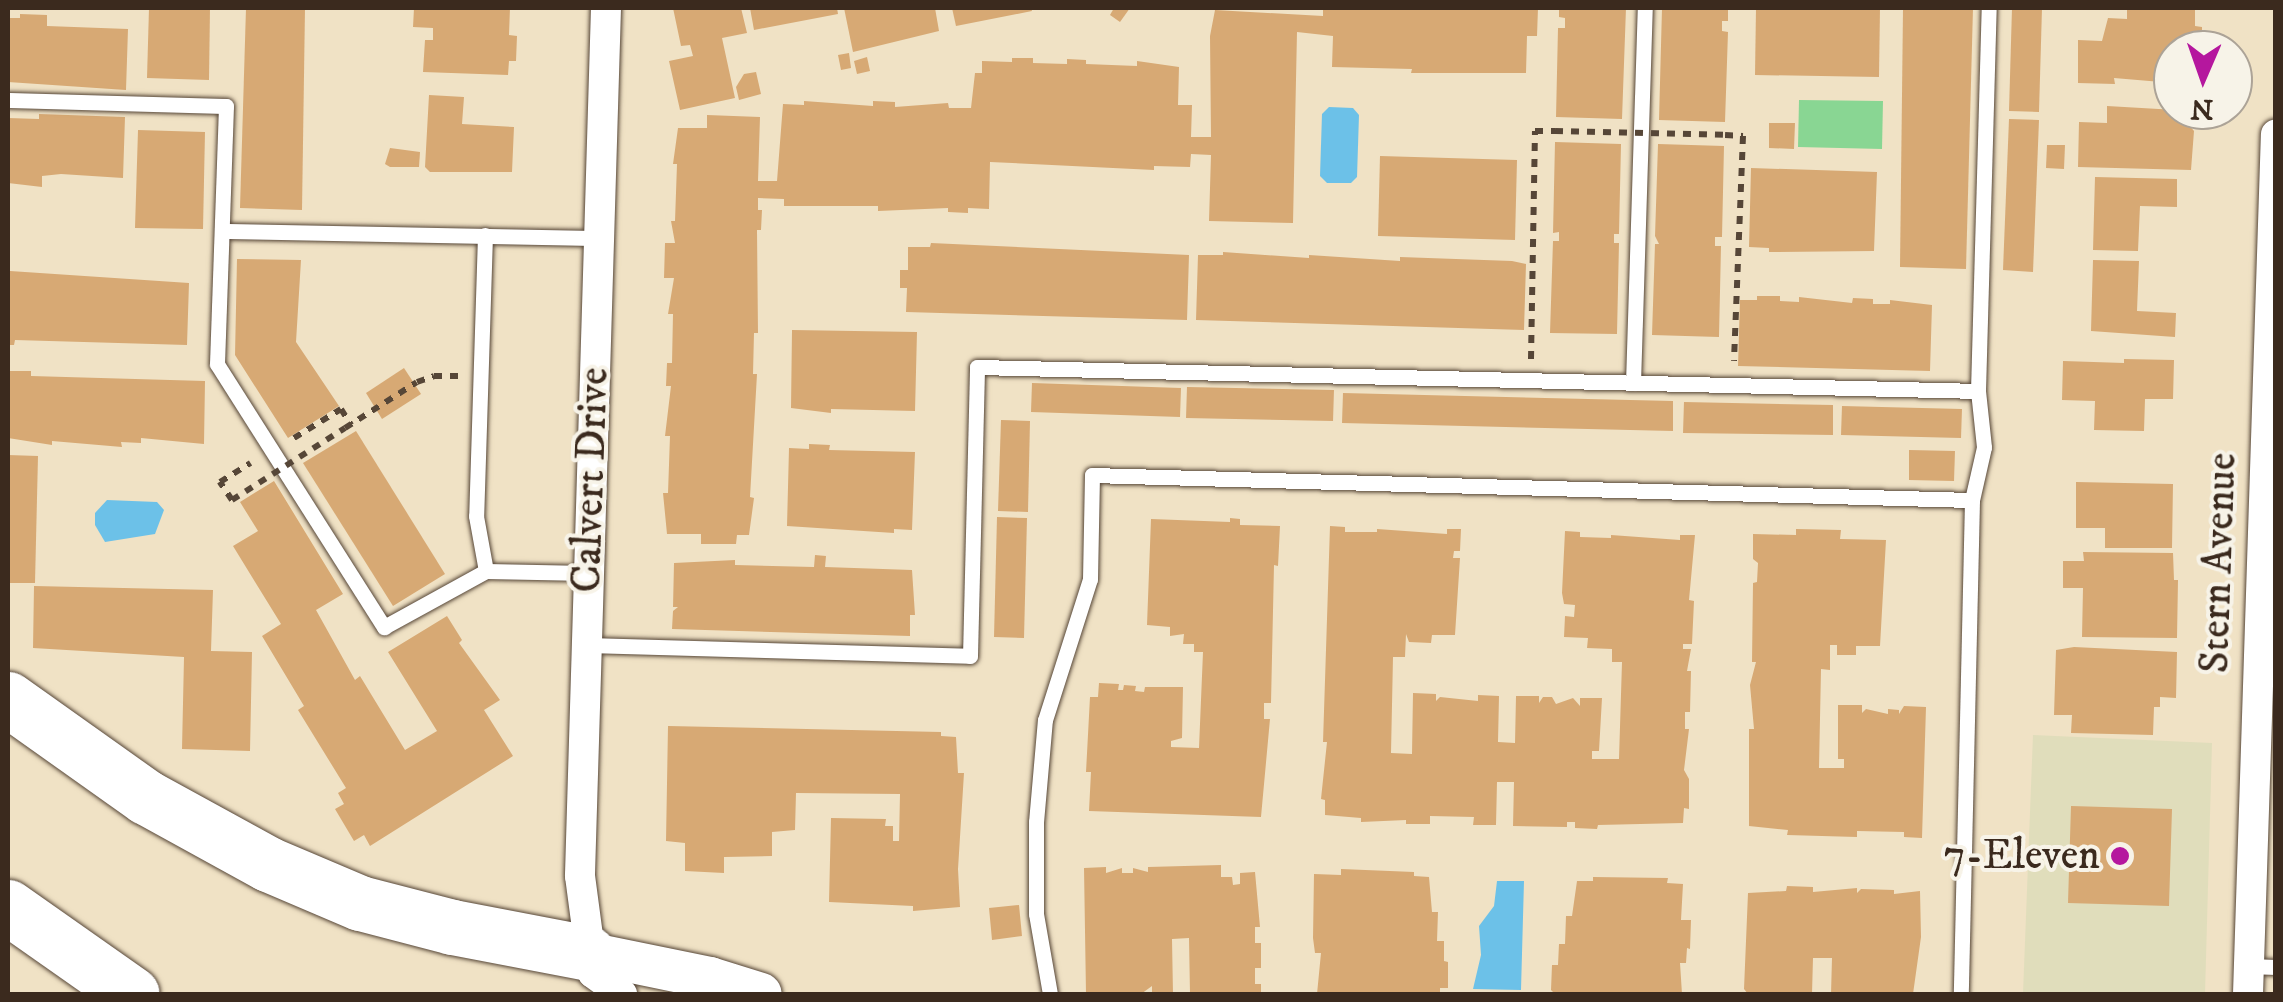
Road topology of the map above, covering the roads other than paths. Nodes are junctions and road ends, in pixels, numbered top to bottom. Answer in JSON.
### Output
{"nodes":[{"id":1,"x":606,"y":8,"type":"edge"},
{"id":2,"x":1645,"y":8,"type":"edge"},
{"id":3,"x":1988,"y":8,"type":"edge"},
{"id":4,"x":8,"y":100,"type":"edge"},
{"id":5,"x":2276,"y":134,"type":"edge"},
{"id":6,"x":222,"y":231,"type":"junction"},
{"id":7,"x":484,"y":236,"type":"junction"},
{"id":8,"x":598,"y":238,"type":"junction"},
{"id":9,"x":1632,"y":383,"type":"junction"},
{"id":10,"x":1978,"y":391,"type":"junction"},
{"id":11,"x":1972,"y":500,"type":"junction"},
{"id":12,"x":486,"y":571,"type":"junction"},
{"id":13,"x":588,"y":573,"type":"junction"},
{"id":14,"x":586,"y":645,"type":"junction"},
{"id":15,"x":8,"y":699,"type":"edge"},
{"id":16,"x":8,"y":907,"type":"edge"},
{"id":17,"x":588,"y":953,"type":"junction"},
{"id":18,"x":2257,"y":976,"type":"edge"},
{"id":19,"x":132,"y":994,"type":"edge"},
{"id":20,"x":622,"y":994,"type":"edge"},
{"id":21,"x":761,"y":994,"type":"edge"},
{"id":22,"x":1050,"y":994,"type":"edge"},
{"id":23,"x":1961,"y":994,"type":"edge"}],
"edges":[{"from":1,"to":8,"type":"street","name":"Calvert Drive"},
{"from":2,"to":9,"type":"lane"},
{"from":3,"to":10,"type":"lane"},
{"from":4,"to":6,"type":"lane"},
{"from":5,"to":18,"type":"street","name":"Stern Avenue"},
{"from":6,"to":7,"type":"lane"},
{"from":6,"to":12,"type":"lane"},
{"from":7,"to":8,"type":"lane"},
{"from":7,"to":12,"type":"lane"},
{"from":8,"to":13,"type":"street","name":"Calvert Drive"},
{"from":9,"to":10,"type":"lane"},
{"from":9,"to":14,"type":"lane"},
{"from":10,"to":11,"type":"lane"},
{"from":11,"to":22,"type":"lane"},
{"from":11,"to":23,"type":"lane"},
{"from":12,"to":13,"type":"lane"},
{"from":13,"to":14,"type":"street","name":"Calvert Drive"},
{"from":14,"to":17,"type":"street","name":"Calvert Drive"},
{"from":15,"to":17,"type":"highway"},
{"from":16,"to":19,"type":"highway"},
{"from":17,"to":20,"type":"street"},
{"from":17,"to":21,"type":"main road"}]}
